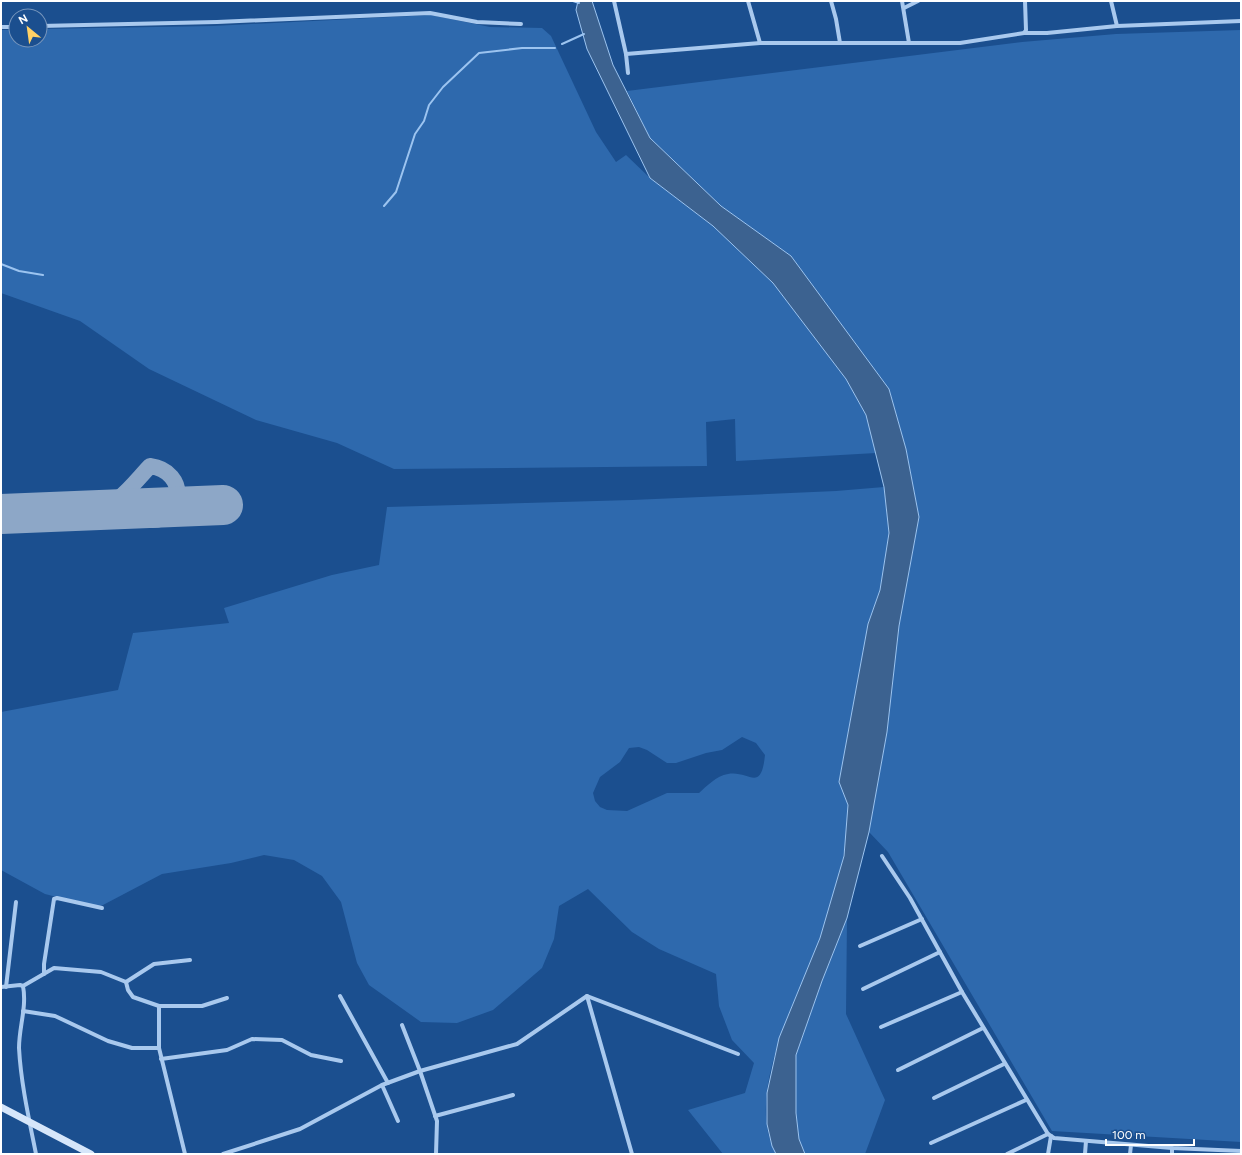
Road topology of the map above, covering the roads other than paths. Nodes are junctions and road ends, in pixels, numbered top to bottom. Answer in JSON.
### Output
{"nodes":[{"id":1,"x":614,"y":1,"type":"edge"},
{"id":2,"x":748,"y":1,"type":"edge"},
{"id":3,"x":831,"y":1,"type":"edge"},
{"id":4,"x":902,"y":1,"type":"edge"},
{"id":5,"x":918,"y":1,"type":"edge"},
{"id":6,"x":1025,"y":1,"type":"edge"},
{"id":7,"x":1110,"y":1,"type":"edge"},
{"id":8,"x":904,"y":8,"type":"junction"},
{"id":9,"x":1241,"y":21,"type":"edge"},
{"id":10,"x":521,"y":24,"type":"dead end"},
{"id":11,"x":48,"y":26,"type":"edge"},
{"id":12,"x":1117,"y":26,"type":"junction"},
{"id":13,"x":1024,"y":33,"type":"junction"},
{"id":14,"x":760,"y":43,"type":"junction"},
{"id":15,"x":840,"y":43,"type":"junction"},
{"id":16,"x":909,"y":43,"type":"junction"},
{"id":17,"x":626,"y":54,"type":"junction"},
{"id":18,"x":628,"y":73,"type":"dead end"},
{"id":19,"x":882,"y":856,"type":"dead end"},
{"id":20,"x":16,"y":902,"type":"dead end"},
{"id":21,"x":102,"y":908,"type":"dead end"},
{"id":22,"x":922,"y":919,"type":"junction"},
{"id":23,"x":860,"y":946,"type":"dead end"},
{"id":24,"x":940,"y":952,"type":"junction"},
{"id":25,"x":190,"y":960,"type":"dead end"},
{"id":26,"x":44,"y":974,"type":"junction"},
{"id":27,"x":126,"y":982,"type":"junction"},
{"id":28,"x":3,"y":986,"type":"edge"},
{"id":29,"x":23,"y":986,"type":"junction"},
{"id":30,"x":863,"y":989,"type":"dead end"},
{"id":31,"x":962,"y":992,"type":"junction"},
{"id":32,"x":340,"y":996,"type":"dead end"},
{"id":33,"x":587,"y":996,"type":"junction"},
{"id":34,"x":227,"y":998,"type":"dead end"},
{"id":35,"x":159,"y":1006,"type":"junction"},
{"id":36,"x":23,"y":1012,"type":"junction"},
{"id":37,"x":402,"y":1025,"type":"dead end"},
{"id":38,"x":881,"y":1027,"type":"dead end"},
{"id":39,"x":983,"y":1028,"type":"junction"},
{"id":40,"x":159,"y":1048,"type":"junction"},
{"id":41,"x":738,"y":1054,"type":"dead end"},
{"id":42,"x":161,"y":1060,"type":"junction"},
{"id":43,"x":341,"y":1061,"type":"dead end"},
{"id":44,"x":1004,"y":1064,"type":"junction"},
{"id":45,"x":898,"y":1070,"type":"dead end"},
{"id":46,"x":420,"y":1071,"type":"junction"},
{"id":47,"x":388,"y":1083,"type":"junction"},
{"id":48,"x":382,"y":1085,"type":"junction"},
{"id":49,"x":513,"y":1095,"type":"dead end"},
{"id":50,"x":934,"y":1098,"type":"dead end"},
{"id":51,"x":1026,"y":1100,"type":"junction"},
{"id":52,"x":1,"y":1107,"type":"edge"},
{"id":53,"x":435,"y":1116,"type":"junction"},
{"id":54,"x":398,"y":1121,"type":"dead end"},
{"id":55,"x":30,"y":1122,"type":"junction"},
{"id":56,"x":1049,"y":1135,"type":"junction"},
{"id":57,"x":1086,"y":1141,"type":"junction"},
{"id":58,"x":931,"y":1143,"type":"dead end"},
{"id":59,"x":1131,"y":1145,"type":"junction"},
{"id":60,"x":1172,"y":1148,"type":"junction"},
{"id":61,"x":1241,"y":1151,"type":"edge"},
{"id":62,"x":1217,"y":1152,"type":"edge"},
{"id":63,"x":36,"y":1154,"type":"edge"},
{"id":64,"x":91,"y":1154,"type":"edge"},
{"id":65,"x":185,"y":1154,"type":"edge"},
{"id":66,"x":223,"y":1154,"type":"edge"},
{"id":67,"x":436,"y":1154,"type":"edge"},
{"id":68,"x":632,"y":1154,"type":"edge"},
{"id":69,"x":1007,"y":1154,"type":"edge"},
{"id":70,"x":1048,"y":1154,"type":"edge"},
{"id":71,"x":1085,"y":1154,"type":"edge"},
{"id":72,"x":1130,"y":1154,"type":"edge"},
{"id":73,"x":1172,"y":1154,"type":"edge"}],
"edges":[{"from":1,"to":17,"type":"street"},
{"from":2,"to":14,"type":"street"},
{"from":3,"to":15,"type":"street"},
{"from":4,"to":8,"type":"street"},
{"from":5,"to":8,"type":"street"},
{"from":6,"to":13,"type":"street"},
{"from":7,"to":12,"type":"street"},
{"from":8,"to":16,"type":"street"},
{"from":9,"to":12,"type":"street"},
{"from":10,"to":11,"type":"street"},
{"from":12,"to":13,"type":"street"},
{"from":13,"to":16,"type":"street"},
{"from":14,"to":15,"type":"street"},
{"from":14,"to":17,"type":"street"},
{"from":15,"to":16,"type":"street"},
{"from":17,"to":18,"type":"street"},
{"from":19,"to":22,"type":"street"},
{"from":20,"to":28,"type":"street"},
{"from":21,"to":26,"type":"street"},
{"from":22,"to":23,"type":"street"},
{"from":22,"to":24,"type":"street"},
{"from":24,"to":30,"type":"street"},
{"from":24,"to":31,"type":"street"},
{"from":25,"to":27,"type":"street"},
{"from":26,"to":27,"type":"street"},
{"from":26,"to":29,"type":"street"},
{"from":27,"to":35,"type":"street"},
{"from":28,"to":29,"type":"street"},
{"from":29,"to":36,"type":"street"},
{"from":31,"to":38,"type":"street"},
{"from":31,"to":39,"type":"street"},
{"from":32,"to":47,"type":"street"},
{"from":33,"to":41,"type":"street"},
{"from":33,"to":46,"type":"street"},
{"from":33,"to":68,"type":"street"},
{"from":34,"to":35,"type":"street"},
{"from":35,"to":40,"type":"street"},
{"from":36,"to":40,"type":"street"},
{"from":36,"to":55,"type":"street"},
{"from":37,"to":46,"type":"street"},
{"from":39,"to":44,"type":"street"},
{"from":39,"to":45,"type":"street"},
{"from":40,"to":42,"type":"street"},
{"from":42,"to":43,"type":"street"},
{"from":42,"to":65,"type":"street"},
{"from":44,"to":50,"type":"street"},
{"from":44,"to":51,"type":"street"},
{"from":46,"to":47,"type":"street"},
{"from":46,"to":53,"type":"street"},
{"from":47,"to":48,"type":"street"},
{"from":48,"to":54,"type":"street"},
{"from":48,"to":66,"type":"street"},
{"from":49,"to":53,"type":"street"},
{"from":51,"to":56,"type":"street"},
{"from":51,"to":58,"type":"street"},
{"from":52,"to":55,"type":"main road"},
{"from":53,"to":67,"type":"street"},
{"from":55,"to":63,"type":"street"},
{"from":55,"to":64,"type":"main road"},
{"from":56,"to":57,"type":"street"},
{"from":56,"to":69,"type":"street"},
{"from":56,"to":70,"type":"street"},
{"from":57,"to":59,"type":"street"},
{"from":57,"to":71,"type":"street"},
{"from":59,"to":60,"type":"street"},
{"from":59,"to":72,"type":"street"},
{"from":60,"to":62,"type":"street"},
{"from":60,"to":73,"type":"street"},
{"from":61,"to":62,"type":"street"}]}
